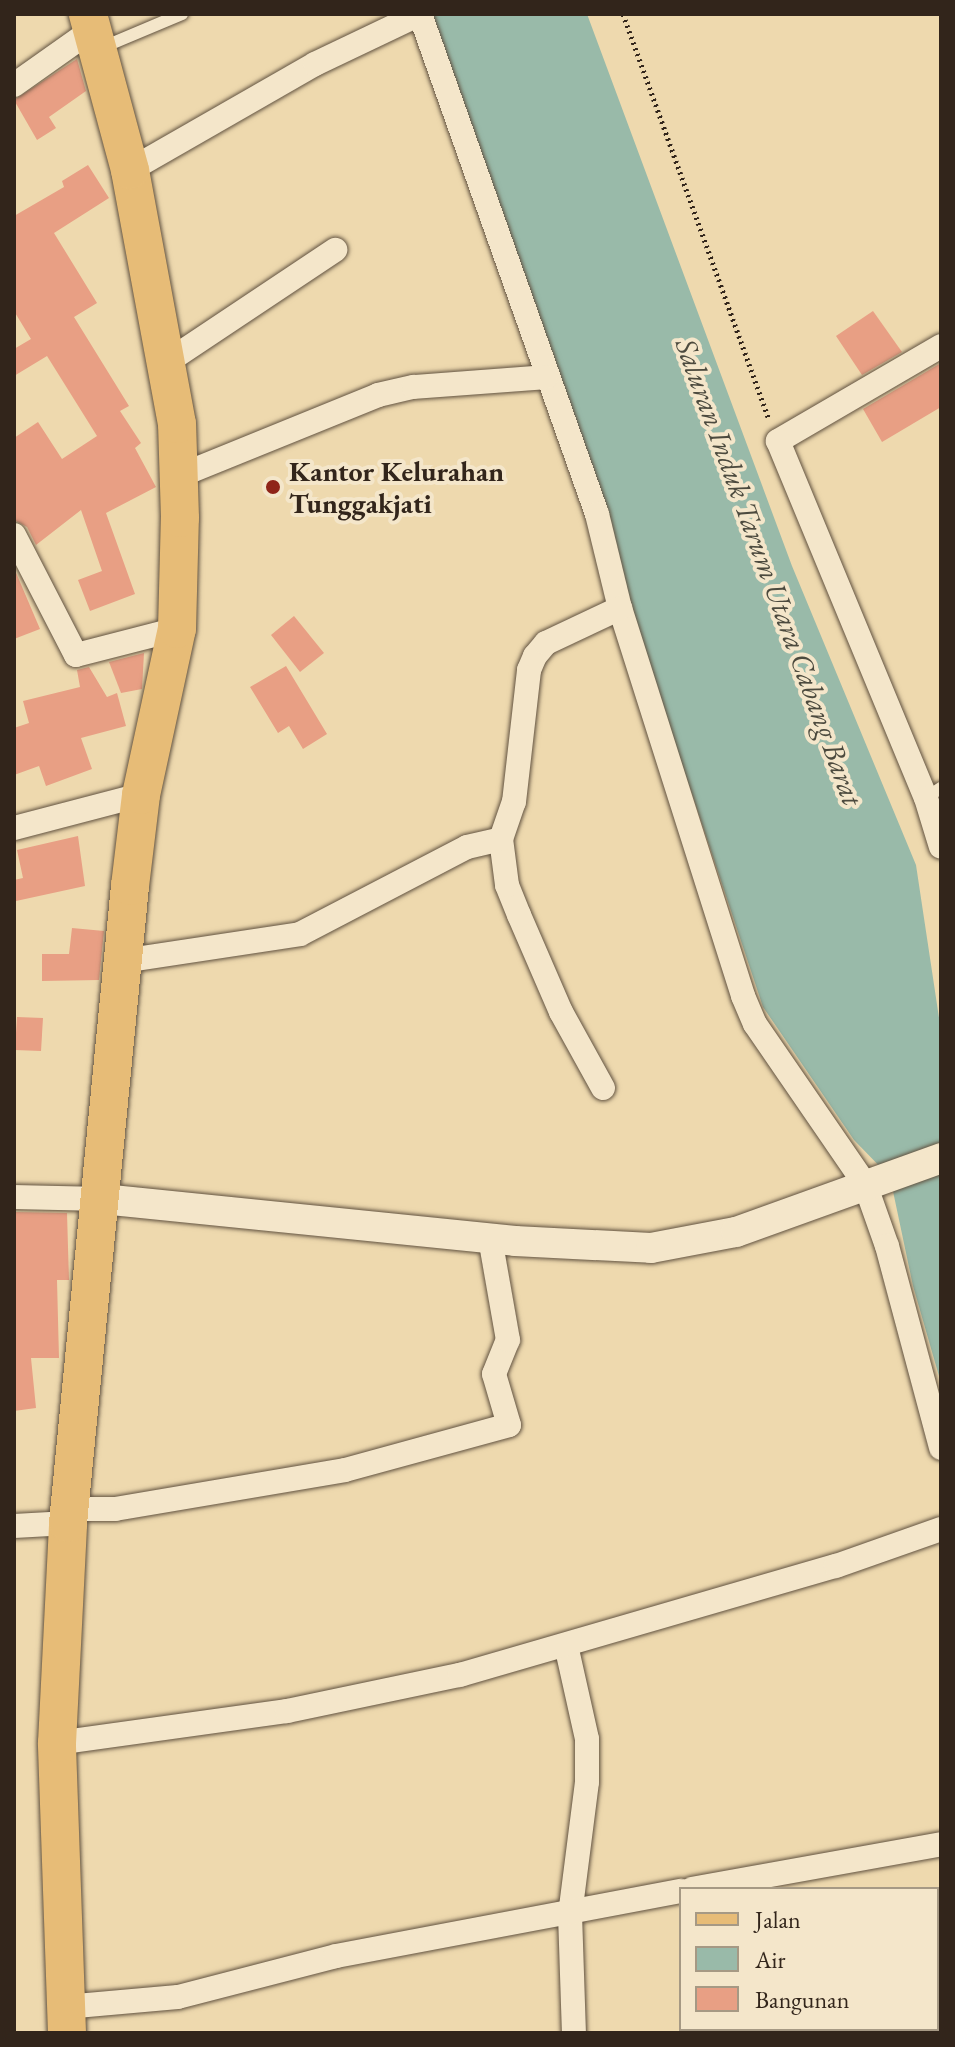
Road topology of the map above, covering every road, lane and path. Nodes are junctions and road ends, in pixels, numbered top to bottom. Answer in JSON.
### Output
{"nodes":[{"id":1,"x":182,"y":14,"type":"edge"},
{"id":2,"x":623,"y":14,"type":"edge"},
{"id":3,"x":93,"y":31,"type":"edge"},
{"id":4,"x":14,"y":85,"type":"edge"},
{"id":5,"x":130,"y":170,"type":"junction"},
{"id":6,"x":335,"y":250,"type":"dead end"},
{"id":7,"x":941,"y":346,"type":"edge"},
{"id":8,"x":164,"y":364,"type":"junction"},
{"id":9,"x":546,"y":377,"type":"junction"},
{"id":10,"x":778,"y":441,"type":"junction"},
{"id":11,"x":179,"y":476,"type":"junction"},
{"id":12,"x":14,"y":535,"type":"edge"},
{"id":13,"x":620,"y":608,"type":"junction"},
{"id":14,"x":177,"y":629,"type":"junction"},
{"id":15,"x":934,"y":793,"type":"edge"},
{"id":16,"x":141,"y":795,"type":"junction"},
{"id":17,"x":14,"y":828,"type":"edge"},
{"id":18,"x":501,"y":839,"type":"junction"},
{"id":19,"x":941,"y":847,"type":"edge"},
{"id":20,"x":122,"y":961,"type":"junction"},
{"id":21,"x":603,"y":1088,"type":"dead end"},
{"id":22,"x":941,"y":1158,"type":"edge"},
{"id":23,"x":877,"y":1181,"type":"junction"},
{"id":24,"x":14,"y":1197,"type":"edge"},
{"id":25,"x":102,"y":1199,"type":"junction"},
{"id":26,"x":490,"y":1238,"type":"junction"},
{"id":27,"x":941,"y":1448,"type":"edge"},
{"id":28,"x":69,"y":1516,"type":"junction"},
{"id":29,"x":14,"y":1526,"type":"edge"},
{"id":30,"x":941,"y":1529,"type":"edge"},
{"id":31,"x":566,"y":1645,"type":"junction"},
{"id":32,"x":57,"y":1743,"type":"junction"},
{"id":33,"x":941,"y":1844,"type":"edge"},
{"id":34,"x":705,"y":1887,"type":"edge"},
{"id":35,"x":679,"y":1891,"type":"edge"},
{"id":36,"x":570,"y":1914,"type":"junction"},
{"id":37,"x":66,"y":2020,"type":"edge"},
{"id":38,"x":574,"y":2033,"type":"edge"}],
"edges":[{"from":1,"to":3,"type":"lane"},
{"from":2,"to":10,"type":"path"},
{"from":3,"to":4,"type":"street"},
{"from":3,"to":5,"type":"main road"},
{"from":5,"to":8,"type":"main road"},
{"from":5,"to":9,"type":"street"},
{"from":6,"to":8,"type":"street"},
{"from":7,"to":10,"type":"street"},
{"from":8,"to":11,"type":"main road"},
{"from":9,"to":11,"type":"street"},
{"from":9,"to":13,"type":"street"},
{"from":10,"to":15,"type":"street"},
{"from":11,"to":14,"type":"main road"},
{"from":12,"to":14,"type":"street"},
{"from":13,"to":18,"type":"street"},
{"from":13,"to":23,"type":"street"},
{"from":14,"to":16,"type":"main road"},
{"from":15,"to":19,"type":"street"},
{"from":16,"to":17,"type":"street"},
{"from":16,"to":20,"type":"main road"},
{"from":18,"to":20,"type":"street"},
{"from":18,"to":21,"type":"street"},
{"from":20,"to":25,"type":"main road"},
{"from":22,"to":23,"type":"street"},
{"from":23,"to":26,"type":"street"},
{"from":23,"to":27,"type":"street"},
{"from":24,"to":25,"type":"street"},
{"from":25,"to":26,"type":"street"},
{"from":25,"to":28,"type":"main road"},
{"from":26,"to":28,"type":"street"},
{"from":28,"to":29,"type":"street"},
{"from":28,"to":32,"type":"main road"},
{"from":30,"to":31,"type":"street"},
{"from":31,"to":32,"type":"street"},
{"from":31,"to":36,"type":"street"},
{"from":32,"to":37,"type":"main road"},
{"from":33,"to":34,"type":"street"},
{"from":35,"to":36,"type":"street"},
{"from":36,"to":37,"type":"street"},
{"from":36,"to":38,"type":"street"}]}
